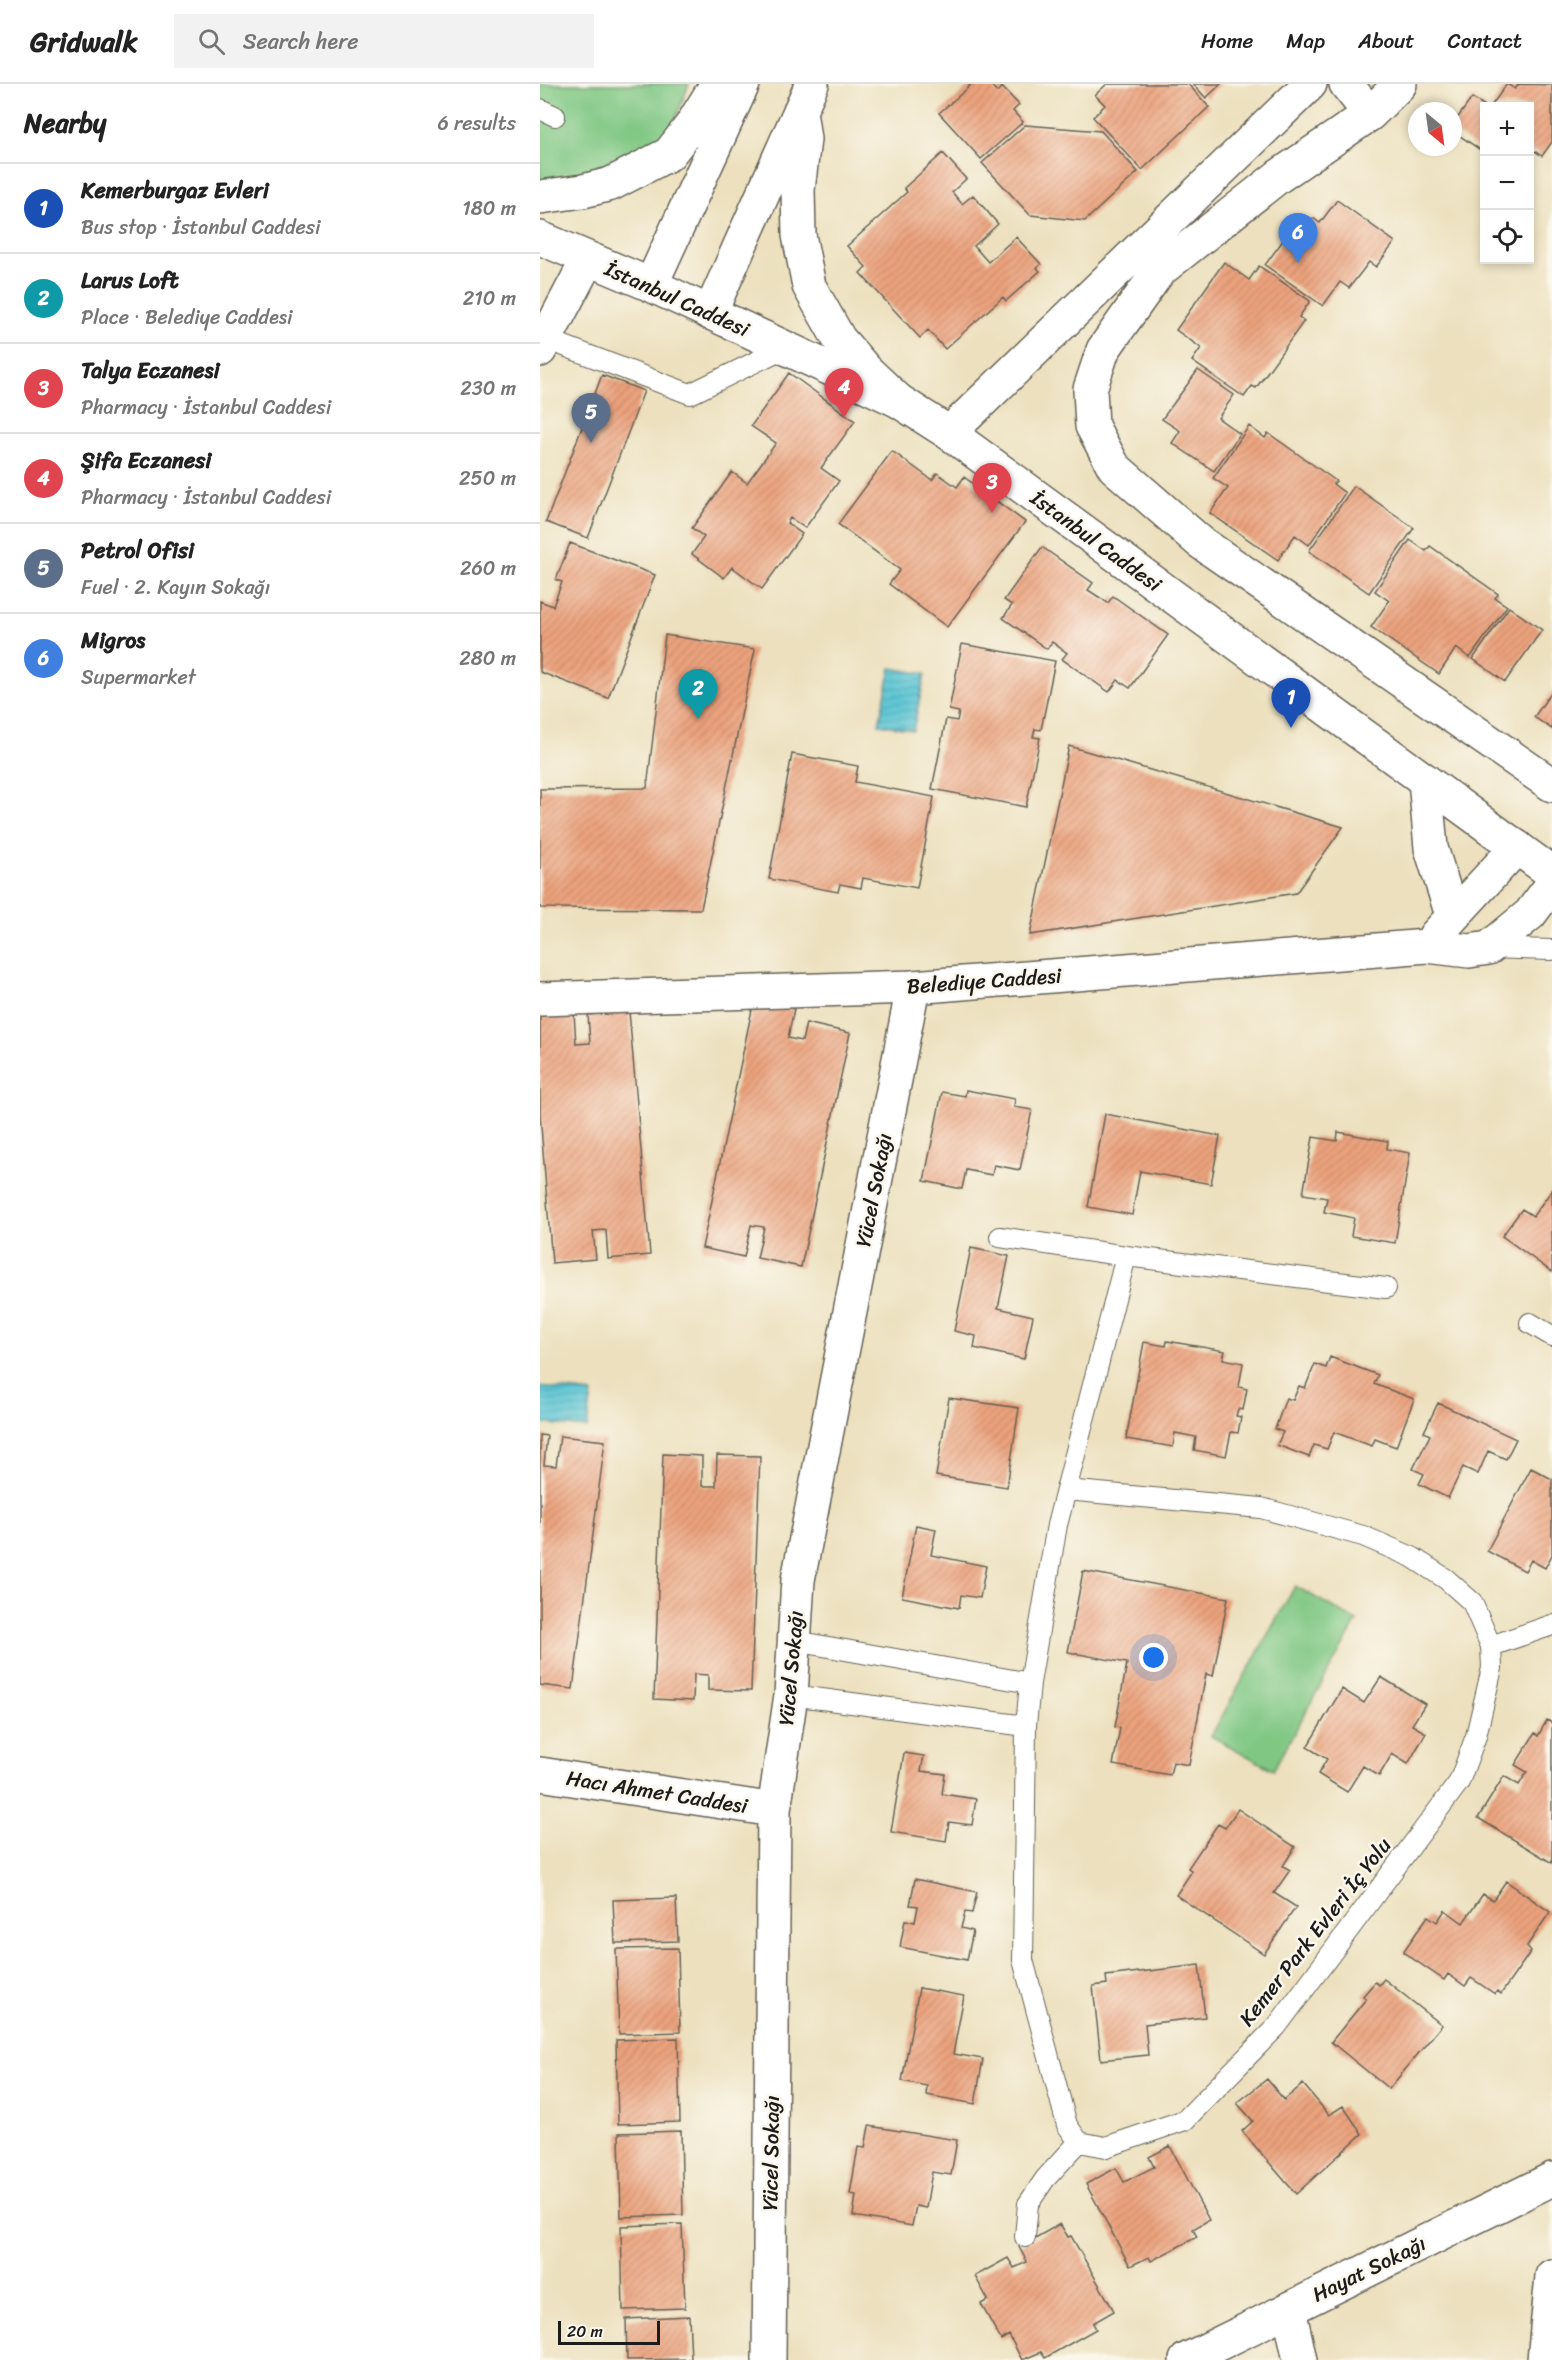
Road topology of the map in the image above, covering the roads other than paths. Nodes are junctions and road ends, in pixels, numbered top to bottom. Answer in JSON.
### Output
{"nodes":[{"id":1,"x":717,"y":84,"type":"edge"},
{"id":2,"x":742,"y":84,"type":"edge"},
{"id":3,"x":1310,"y":84,"type":"edge"},
{"id":4,"x":1346,"y":84,"type":"edge"},
{"id":5,"x":1400,"y":84,"type":"edge"},
{"id":6,"x":806,"y":97,"type":"edge"},
{"id":7,"x":1370,"y":114,"type":"junction"},
{"id":8,"x":540,"y":197,"type":"edge"},
{"id":9,"x":540,"y":238,"type":"edge"},
{"id":10,"x":588,"y":259,"type":"junction"},
{"id":11,"x":651,"y":285,"type":"junction"},
{"id":12,"x":710,"y":313,"type":"junction"},
{"id":13,"x":543,"y":344,"type":"edge"},
{"id":14,"x":784,"y":348,"type":"junction"},
{"id":15,"x":899,"y":401,"type":"junction"},
{"id":16,"x":949,"y":433,"type":"junction"},
{"id":17,"x":1425,"y":780,"type":"junction"},
{"id":18,"x":1552,"y":785,"type":"edge"},
{"id":19,"x":1517,"y":847,"type":"junction"},
{"id":20,"x":1552,"y":873,"type":"edge"},
{"id":21,"x":1552,"y":885,"type":"edge"},
{"id":22,"x":1452,"y":915,"type":"junction"},
{"id":23,"x":1427,"y":946,"type":"junction"},
{"id":24,"x":1489,"y":948,"type":"junction"},
{"id":25,"x":1551,"y":952,"type":"edge"},
{"id":26,"x":913,"y":987,"type":"junction"},
{"id":27,"x":540,"y":999,"type":"edge"},
{"id":28,"x":1000,"y":1237,"type":"dead end"},
{"id":29,"x":1126,"y":1256,"type":"junction"},
{"id":30,"x":1386,"y":1288,"type":"dead end"},
{"id":31,"x":1530,"y":1323,"type":"dead end"},
{"id":32,"x":1552,"y":1336,"type":"edge"},
{"id":33,"x":1066,"y":1490,"type":"junction"},
{"id":34,"x":1552,"y":1625,"type":"edge"},
{"id":35,"x":795,"y":1641,"type":"junction"},
{"id":36,"x":1491,"y":1646,"type":"junction"},
{"id":37,"x":1030,"y":1683,"type":"junction"},
{"id":38,"x":791,"y":1695,"type":"junction"},
{"id":39,"x":1026,"y":1726,"type":"junction"},
{"id":40,"x":540,"y":1774,"type":"edge"},
{"id":41,"x":774,"y":1810,"type":"junction"},
{"id":42,"x":1079,"y":2142,"type":"junction"},
{"id":43,"x":1552,"y":2179,"type":"edge"},
{"id":44,"x":1025,"y":2237,"type":"dead end"},
{"id":45,"x":1552,"y":2276,"type":"edge"},
{"id":46,"x":1289,"y":2309,"type":"junction"},
{"id":47,"x":769,"y":2360,"type":"edge"},
{"id":48,"x":1186,"y":2360,"type":"edge"},
{"id":49,"x":1300,"y":2360,"type":"edge"},
{"id":50,"x":1544,"y":2360,"type":"edge"}],
"edges":[{"from":1,"to":8,"type":"main road"},
{"from":2,"to":11,"type":"main road"},
{"from":3,"to":16,"type":"main road"},
{"from":4,"to":7,"type":"main road"},
{"from":5,"to":7,"type":"main road"},
{"from":6,"to":12,"type":"main road"},
{"from":6,"to":15,"type":"main road"},
{"from":7,"to":18,"type":"main road"},
{"from":9,"to":10,"type":"main road","name":"İstanbul Caddesi"},
{"from":10,"to":11,"type":"main road","name":"İstanbul Caddesi"},
{"from":10,"to":13,"type":"main road"},
{"from":11,"to":12,"type":"main road","name":"İstanbul Caddesi"},
{"from":12,"to":14,"type":"main road","name":"İstanbul Caddesi"},
{"from":13,"to":14,"type":"lane"},
{"from":14,"to":15,"type":"main road","name":"İstanbul Caddesi"},
{"from":15,"to":16,"type":"main road","name":"İstanbul Caddesi"},
{"from":16,"to":17,"type":"main road","name":"İstanbul Caddesi"},
{"from":17,"to":19,"type":"main road","name":"İstanbul Caddesi"},
{"from":17,"to":22,"type":"main road"},
{"from":19,"to":20,"type":"main road","name":"İstanbul Caddesi"},
{"from":19,"to":22,"type":"main road"},
{"from":21,"to":24,"type":"main road"},
{"from":22,"to":23,"type":"main road"},
{"from":23,"to":24,"type":"main road","name":"Belediye Caddesi"},
{"from":23,"to":26,"type":"main road","name":"Belediye Caddesi"},
{"from":24,"to":25,"type":"lane"},
{"from":26,"to":27,"type":"main road","name":"Belediye Caddesi"},
{"from":26,"to":35,"type":"main road","name":"Yücel Sokağı"},
{"from":28,"to":29,"type":"lane"},
{"from":29,"to":30,"type":"lane"},
{"from":29,"to":33,"type":"lane"},
{"from":31,"to":32,"type":"lane"},
{"from":33,"to":36,"type":"lane","name":"Kemer Park Evleri İç Yolu"},
{"from":33,"to":37,"type":"lane"},
{"from":34,"to":36,"type":"lane"},
{"from":35,"to":37,"type":"lane"},
{"from":35,"to":38,"type":"main road","name":"Yücel Sokağı"},
{"from":36,"to":42,"type":"lane","name":"Kemer Park Evleri İç Yolu"},
{"from":37,"to":39,"type":"lane"},
{"from":38,"to":39,"type":"lane"},
{"from":38,"to":41,"type":"main road","name":"Yücel Sokağı"},
{"from":39,"to":42,"type":"lane"},
{"from":40,"to":41,"type":"main road","name":"Hacı Ahmet Caddesi"},
{"from":41,"to":47,"type":"main road","name":"Yücel Sokağı"},
{"from":42,"to":44,"type":"lane"},
{"from":43,"to":46,"type":"main road","name":"Hayat Sokağı"},
{"from":45,"to":50,"type":"main road"},
{"from":46,"to":48,"type":"main road","name":"Hayat Sokağı"},
{"from":46,"to":49,"type":"main road"}]}
